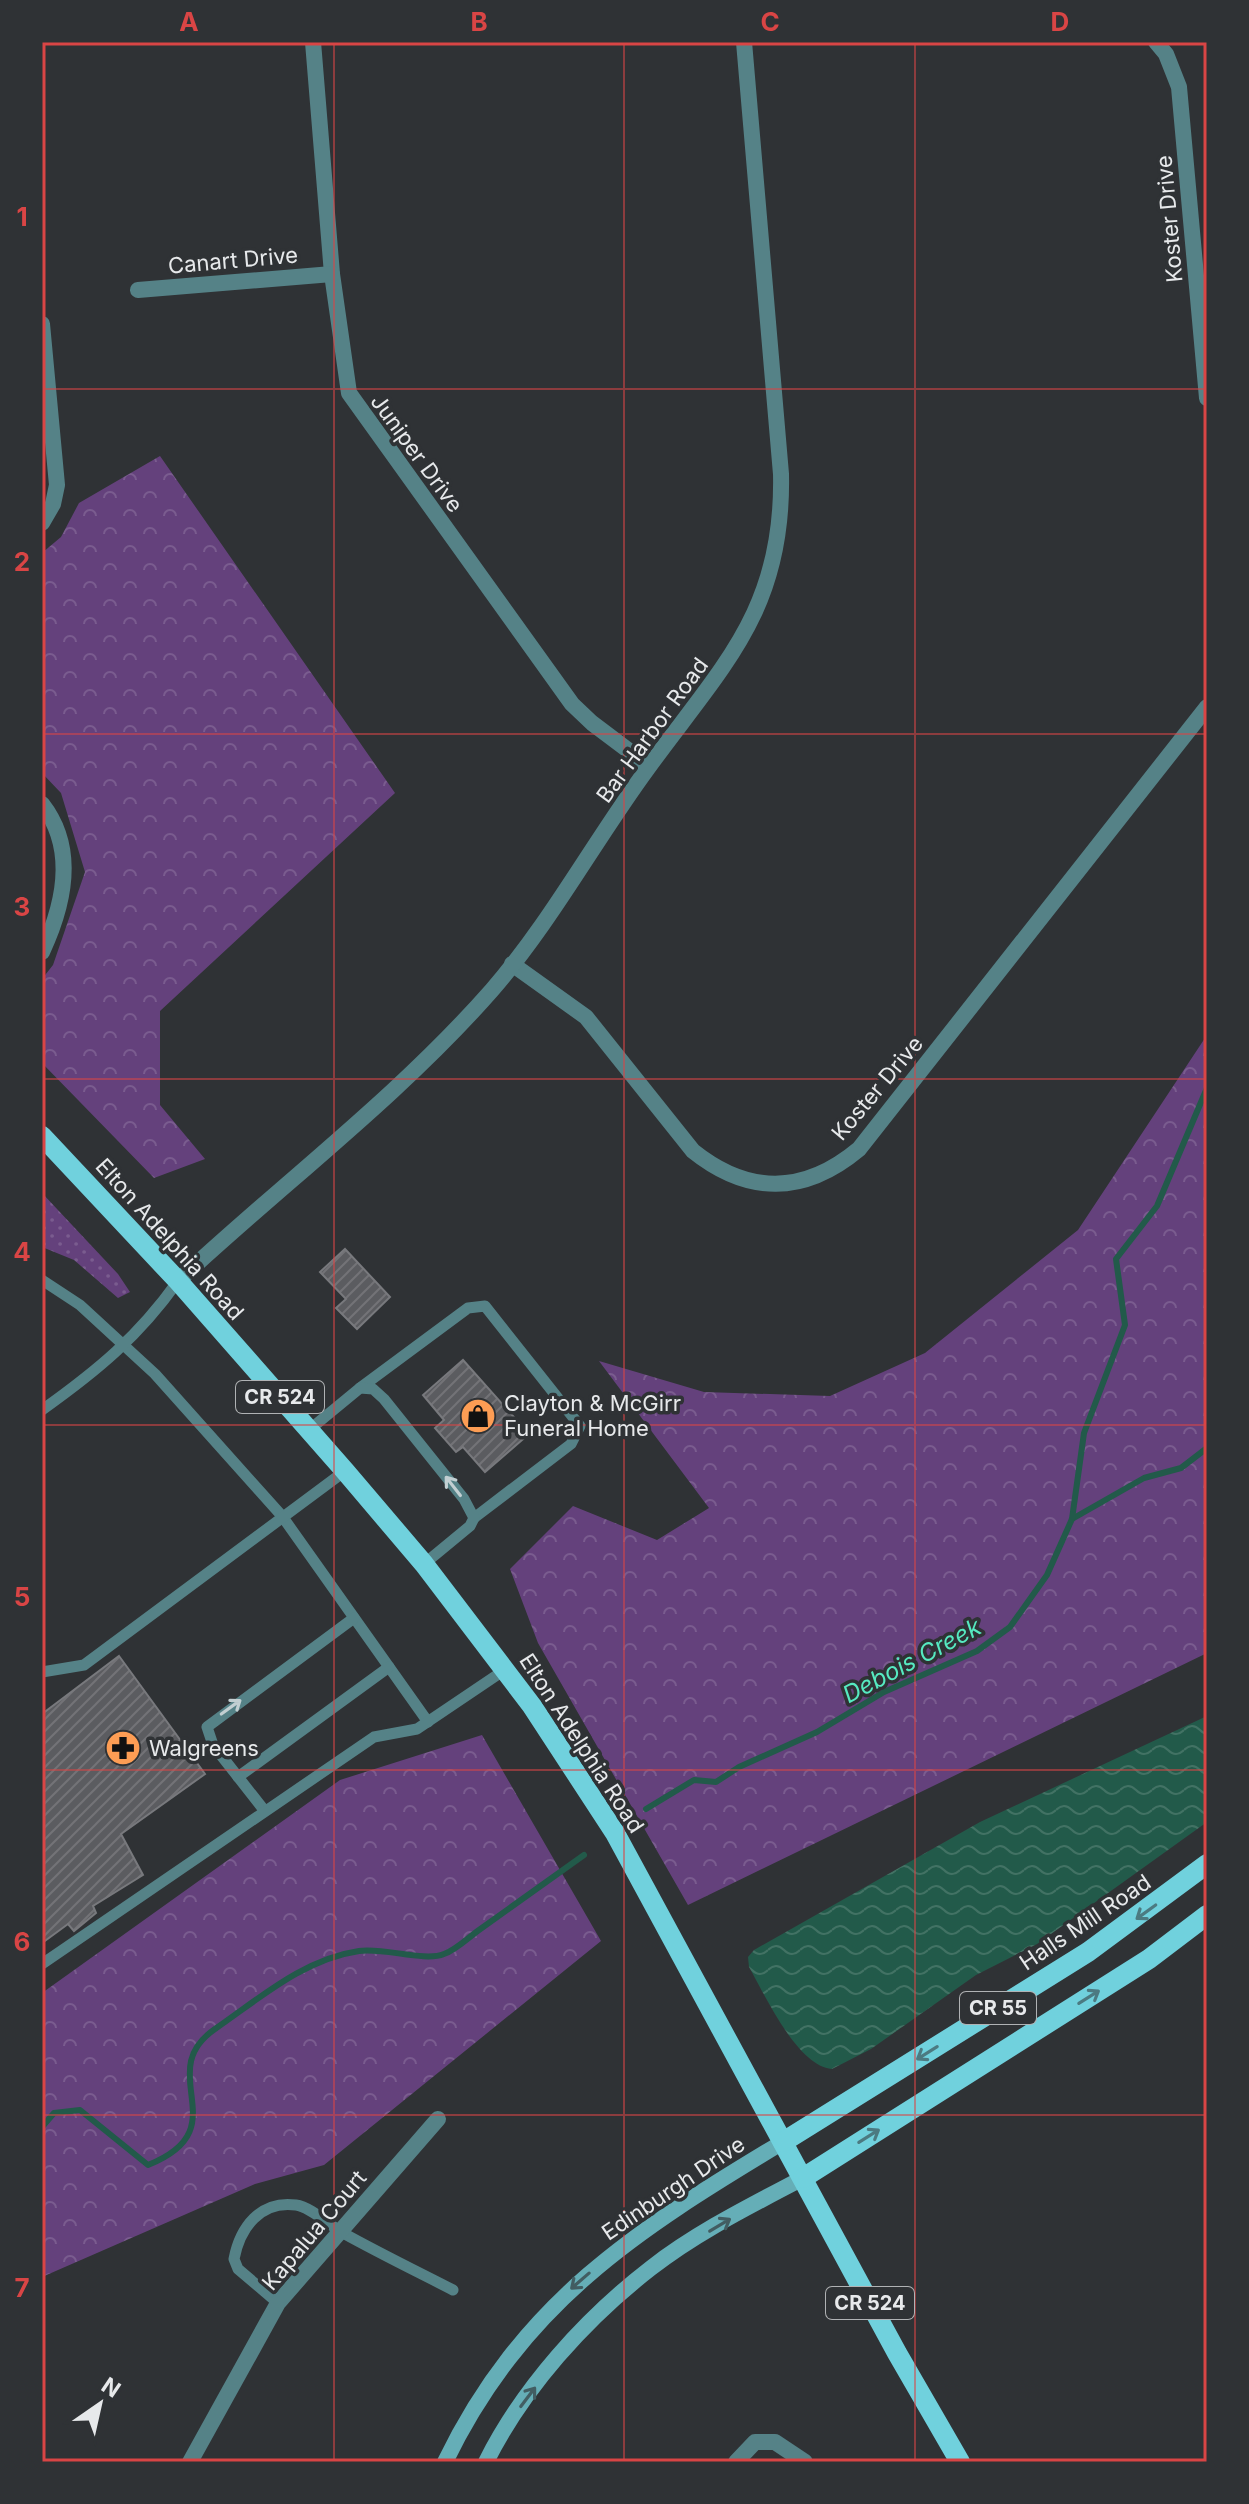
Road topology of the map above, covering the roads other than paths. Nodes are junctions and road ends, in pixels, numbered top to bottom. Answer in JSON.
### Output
{"nodes":[{"id":1,"x":313,"y":42,"type":"edge"},
{"id":2,"x":744,"y":42,"type":"edge"},
{"id":3,"x":1156,"y":42,"type":"edge"},
{"id":4,"x":332,"y":274,"type":"junction"},
{"id":5,"x":138,"y":290,"type":"dead end"},
{"id":6,"x":42,"y":324,"type":"edge"},
{"id":7,"x":1207,"y":398,"type":"edge"},
{"id":8,"x":42,"y":523,"type":"edge"},
{"id":9,"x":1207,"y":707,"type":"edge"},
{"id":10,"x":649,"y":766,"type":"junction"},
{"id":11,"x":42,"y":804,"type":"edge"},
{"id":12,"x":42,"y":952,"type":"edge"},
{"id":13,"x":512,"y":964,"type":"junction"},
{"id":14,"x":42,"y":1136,"type":"edge"},
{"id":15,"x":42,"y":1280,"type":"edge"},
{"id":16,"x":178,"y":1281,"type":"junction"},
{"id":17,"x":123,"y":1348,"type":"junction"},
{"id":18,"x":360,"y":1388,"type":"junction"},
{"id":19,"x":42,"y":1410,"type":"edge"},
{"id":20,"x":309,"y":1430,"type":"junction"},
{"id":21,"x":345,"y":1471,"type":"junction"},
{"id":22,"x":282,"y":1516,"type":"junction"},
{"id":23,"x":474,"y":1518,"type":"junction"},
{"id":24,"x":424,"y":1564,"type":"junction"},
{"id":25,"x":354,"y":1618,"type":"junction"},
{"id":26,"x":389,"y":1667,"type":"junction"},
{"id":27,"x":506,"y":1669,"type":"junction"},
{"id":28,"x":42,"y":1672,"type":"edge"},
{"id":29,"x":428,"y":1722,"type":"junction"},
{"id":30,"x":238,"y":1777,"type":"junction"},
{"id":31,"x":264,"y":1810,"type":"junction"},
{"id":32,"x":1207,"y":1864,"type":"edge"},
{"id":33,"x":1207,"y":1915,"type":"edge"},
{"id":34,"x":42,"y":1964,"type":"edge"},
{"id":35,"x":438,"y":2119,"type":"dead end"},
{"id":36,"x":783,"y":2142,"type":"junction"},
{"id":37,"x":803,"y":2178,"type":"junction"},
{"id":38,"x":340,"y":2231,"type":"junction"},
{"id":39,"x":453,"y":2290,"type":"dead end"},
{"id":40,"x":278,"y":2303,"type":"junction"},
{"id":41,"x":190,"y":2462,"type":"edge"},
{"id":42,"x":445,"y":2462,"type":"edge"},
{"id":43,"x":486,"y":2462,"type":"edge"},
{"id":44,"x":736,"y":2462,"type":"edge"},
{"id":45,"x":805,"y":2462,"type":"edge"},
{"id":46,"x":960,"y":2462,"type":"edge"}],
"edges":[{"from":1,"to":4,"type":"street","name":"Juniper Drive"},
{"from":2,"to":10,"type":"street","name":"Bar Harbor Road"},
{"from":3,"to":7,"type":"street","name":"Koster Drive"},
{"from":4,"to":5,"type":"street","name":"Canart Drive"},
{"from":4,"to":10,"type":"street","name":"Juniper Drive"},
{"from":6,"to":8,"type":"street"},
{"from":9,"to":13,"type":"street","name":"Koster Drive"},
{"from":10,"to":13,"type":"street","name":"Bar Harbor Road"},
{"from":11,"to":12,"type":"street"},
{"from":13,"to":16,"type":"street","name":"Bar Harbor Road"},
{"from":14,"to":16,"type":"main road","name":"Elton Adelphia Road","number":"CR 524"},
{"from":15,"to":17,"type":"lane"},
{"from":16,"to":17,"type":"lane"},
{"from":16,"to":20,"type":"main road","name":"Elton Adelphia Road","number":"CR 524"},
{"from":17,"to":19,"type":"lane"},
{"from":17,"to":22,"type":"lane"},
{"from":18,"to":20,"type":"lane"},
{"from":23,"to":18,"type":"lane","one_way":true},
{"from":18,"to":23,"type":"lane"},
{"from":20,"to":21,"type":"main road","name":"Elton Adelphia Road","number":"CR 524"},
{"from":21,"to":22,"type":"lane"},
{"from":21,"to":24,"type":"main road","name":"Elton Adelphia Road","number":"CR 524"},
{"from":22,"to":25,"type":"lane"},
{"from":22,"to":28,"type":"lane"},
{"from":23,"to":24,"type":"lane"},
{"from":24,"to":27,"type":"main road","name":"Elton Adelphia Road","number":"CR 524"},
{"from":25,"to":26,"type":"lane"},
{"from":30,"to":25,"type":"lane","one_way":true},
{"from":26,"to":29,"type":"lane"},
{"from":26,"to":30,"type":"lane"},
{"from":27,"to":29,"type":"lane"},
{"from":27,"to":36,"type":"main road","name":"Elton Adelphia Road","number":"CR 524"},
{"from":29,"to":31,"type":"lane"},
{"from":30,"to":31,"type":"lane"},
{"from":31,"to":34,"type":"lane"},
{"from":32,"to":36,"type":"main road","name":"Halls Mill Road","number":"CR 55","one_way":true},
{"from":37,"to":33,"type":"main road","number":"CR 55","one_way":true},
{"from":35,"to":38,"type":"street","name":"Kapalua Court"},
{"from":36,"to":37,"type":"main road","name":"Elton Adelphia Road","number":"CR 524"},
{"from":36,"to":42,"type":"main road","name":"Edinburgh Drive","one_way":true},
{"from":43,"to":37,"type":"main road","one_way":true},
{"from":37,"to":46,"type":"main road","name":"Elton Adelphia Road","number":"CR 524"},
{"from":38,"to":39,"type":"lane"},
{"from":38,"to":40,"type":"street","name":"Kapalua Court"},
{"from":38,"to":40,"type":"lane"},
{"from":40,"to":41,"type":"street","name":"Kapalua Court"},
{"from":44,"to":45,"type":"street"}]}
